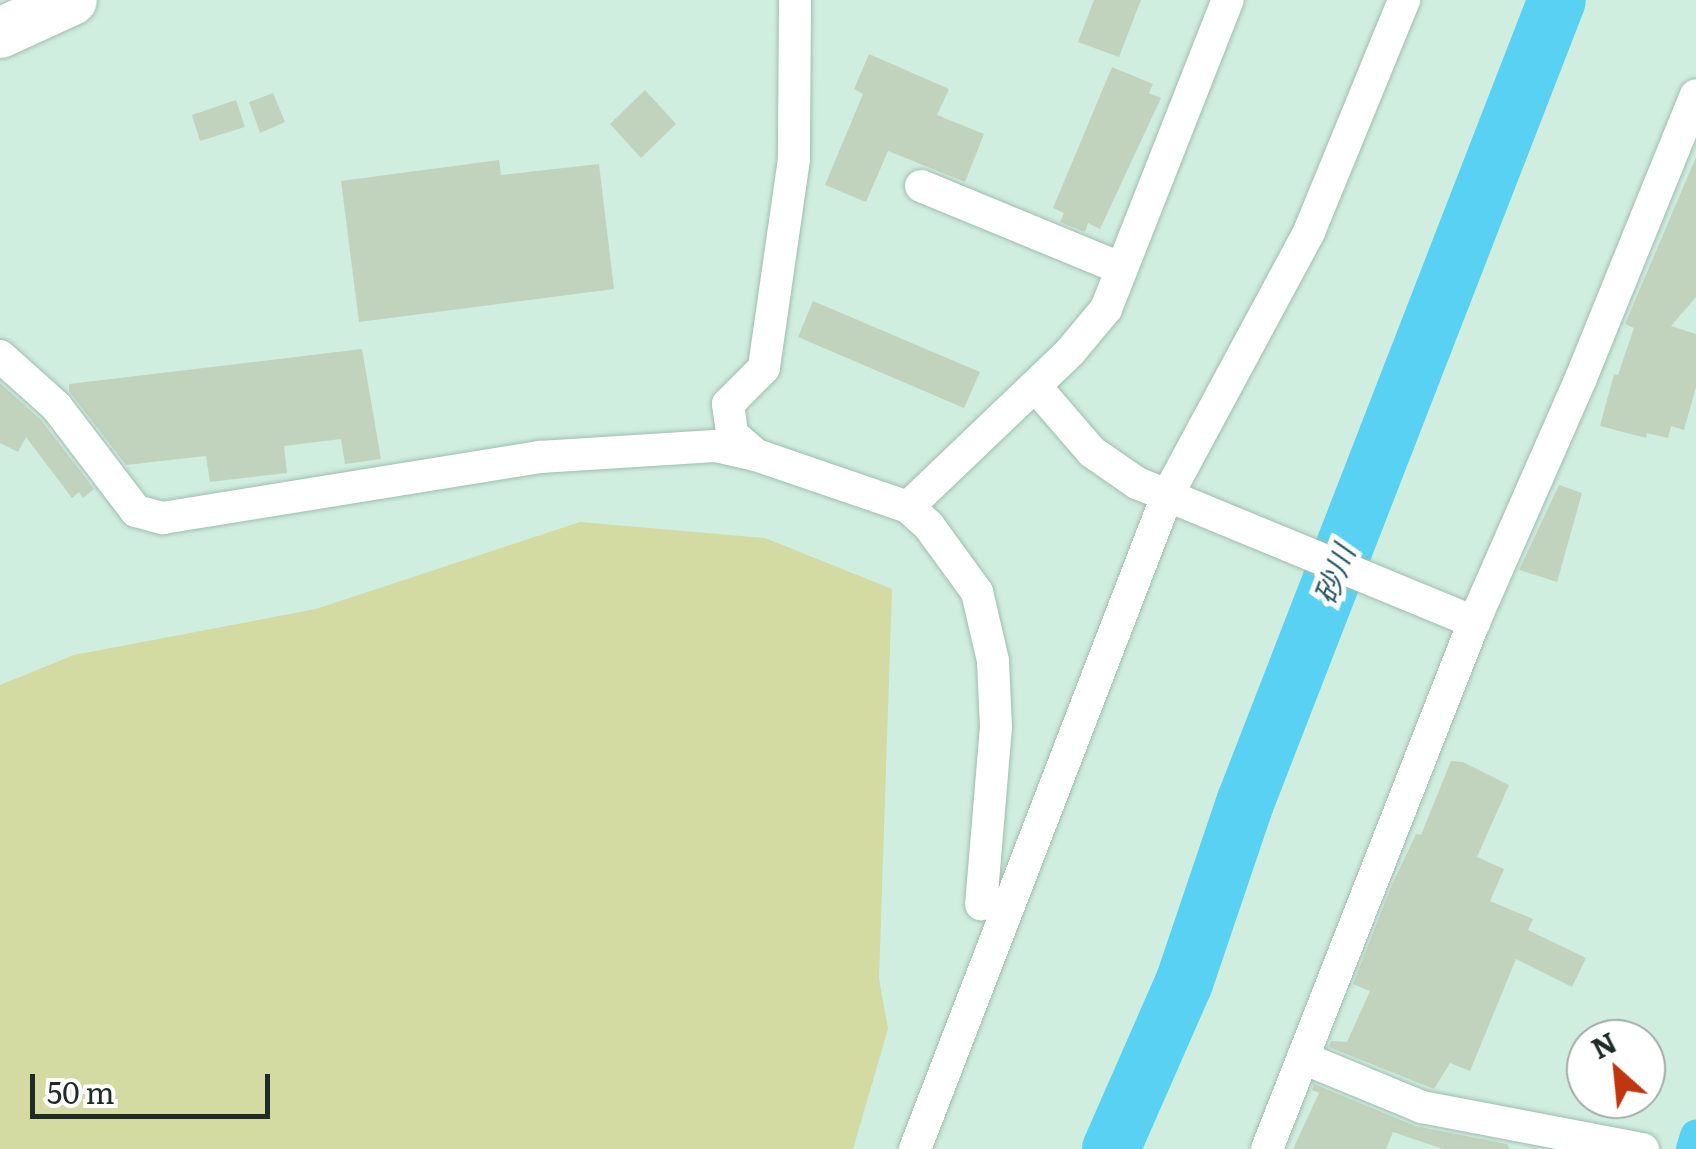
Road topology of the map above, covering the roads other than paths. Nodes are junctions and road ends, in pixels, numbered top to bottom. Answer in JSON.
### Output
{"nodes":[{"id":1,"x":72,"y":0,"type":"edge"},
{"id":2,"x":795,"y":0,"type":"edge"},
{"id":3,"x":1228,"y":0,"type":"edge"},
{"id":4,"x":1404,"y":0,"type":"edge"},
{"id":5,"x":0,"y":33,"type":"edge"},
{"id":6,"x":1696,"y":95,"type":"edge"},
{"id":7,"x":921,"y":186,"type":"dead end"},
{"id":8,"x":1122,"y":269,"type":"junction"},
{"id":9,"x":0,"y":356,"type":"edge"},
{"id":10,"x":1035,"y":386,"type":"junction"},
{"id":11,"x":759,"y":456,"type":"junction"},
{"id":12,"x":1174,"y":499,"type":"junction"},
{"id":13,"x":908,"y":506,"type":"junction"},
{"id":14,"x":1474,"y":622,"type":"junction"},
{"id":15,"x":982,"y":904,"type":"dead end"},
{"id":16,"x":1303,"y":1058,"type":"junction"},
{"id":17,"x":915,"y":1149,"type":"edge"},
{"id":18,"x":1267,"y":1149,"type":"edge"},
{"id":19,"x":1643,"y":1149,"type":"edge"}],
"edges":[{"from":1,"to":5,"type":"main road"},
{"from":2,"to":11,"type":"street"},
{"from":3,"to":8,"type":"street"},
{"from":4,"to":12,"type":"street"},
{"from":6,"to":14,"type":"street"},
{"from":7,"to":8,"type":"street"},
{"from":8,"to":10,"type":"street"},
{"from":9,"to":11,"type":"street"},
{"from":10,"to":12,"type":"street"},
{"from":10,"to":13,"type":"street"},
{"from":11,"to":13,"type":"street"},
{"from":12,"to":14,"type":"street"},
{"from":12,"to":17,"type":"street"},
{"from":13,"to":15,"type":"street"},
{"from":14,"to":16,"type":"street"},
{"from":16,"to":18,"type":"street"},
{"from":16,"to":19,"type":"street"}]}
